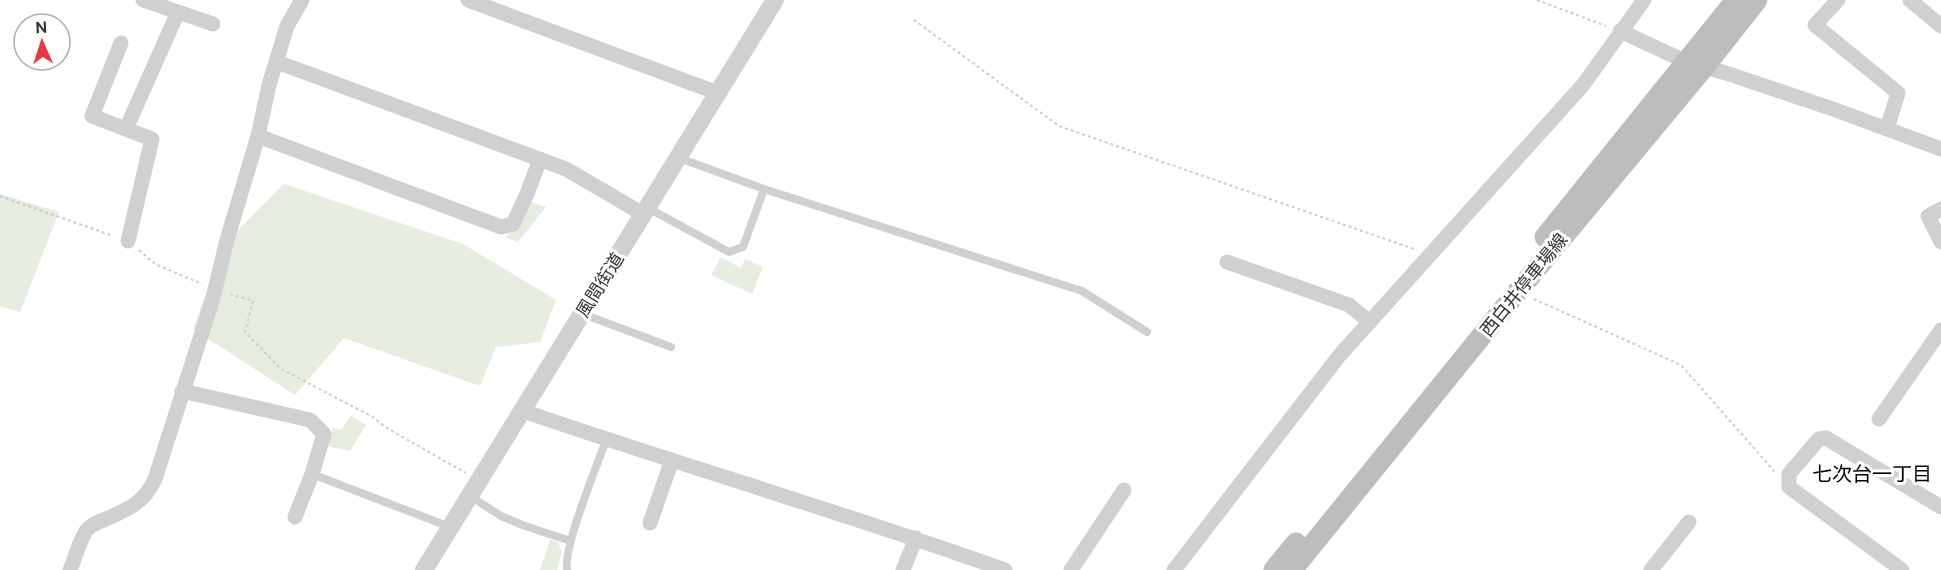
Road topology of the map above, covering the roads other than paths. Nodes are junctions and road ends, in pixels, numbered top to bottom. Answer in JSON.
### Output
{"nodes":[{"id":1,"x":142,"y":0,"type":"edge"},
{"id":2,"x":302,"y":0,"type":"edge"},
{"id":3,"x":468,"y":0,"type":"edge"},
{"id":4,"x":775,"y":0,"type":"edge"},
{"id":5,"x":1644,"y":0,"type":"edge"},
{"id":6,"x":1736,"y":0,"type":"edge"},
{"id":7,"x":1757,"y":0,"type":"edge"},
{"id":8,"x":1838,"y":0,"type":"edge"},
{"id":9,"x":1910,"y":0,"type":"edge"},
{"id":10,"x":178,"y":12,"type":"junction"},
{"id":11,"x":213,"y":24,"type":"dead end"},
{"id":12,"x":1941,"y":26,"type":"edge"},
{"id":13,"x":1620,"y":31,"type":"junction"},
{"id":14,"x":121,"y":43,"type":"dead end"},
{"id":15,"x":277,"y":62,"type":"junction"},
{"id":16,"x":1696,"y":64,"type":"junction"},
{"id":17,"x":718,"y":93,"type":"junction"},
{"id":18,"x":126,"y":129,"type":"junction"},
{"id":19,"x":1887,"y":129,"type":"junction"},
{"id":20,"x":258,"y":136,"type":"junction"},
{"id":21,"x":1941,"y":149,"type":"edge"},
{"id":22,"x":678,"y":158,"type":"junction"},
{"id":23,"x":540,"y":159,"type":"junction"},
{"id":24,"x":764,"y":189,"type":"junction"},
{"id":25,"x":1941,"y":209,"type":"edge"},
{"id":26,"x":645,"y":211,"type":"junction"},
{"id":27,"x":128,"y":241,"type":"road end"},
{"id":28,"x":1941,"y":242,"type":"edge"},
{"id":29,"x":1227,"y":262,"type":"dead end"},
{"id":30,"x":582,"y":314,"type":"junction"},
{"id":31,"x":1370,"y":322,"type":"junction"},
{"id":32,"x":1941,"y":330,"type":"edge"},
{"id":33,"x":1147,"y":332,"type":"dead end"},
{"id":34,"x":671,"y":347,"type":"dead end"},
{"id":35,"x":182,"y":391,"type":"junction"},
{"id":36,"x":522,"y":411,"type":"junction"},
{"id":37,"x":1879,"y":419,"type":"dead end"},
{"id":38,"x":606,"y":440,"type":"junction"},
{"id":39,"x":672,"y":460,"type":"junction"},
{"id":40,"x":312,"y":474,"type":"junction"},
{"id":41,"x":1124,"y":490,"type":"dead end"},
{"id":42,"x":470,"y":496,"type":"junction"},
{"id":43,"x":1941,"y":507,"type":"edge"},
{"id":44,"x":295,"y":517,"type":"dead end"},
{"id":45,"x":1689,"y":522,"type":"dead end"},
{"id":46,"x":650,"y":523,"type":"dead end"},
{"id":47,"x":450,"y":527,"type":"junction"},
{"id":48,"x":916,"y":538,"type":"junction"},
{"id":49,"x":571,"y":541,"type":"junction"},
{"id":50,"x":70,"y":570,"type":"edge"},
{"id":51,"x":424,"y":570,"type":"edge"},
{"id":52,"x":567,"y":570,"type":"edge"},
{"id":53,"x":903,"y":570,"type":"edge"},
{"id":54,"x":1005,"y":570,"type":"edge"},
{"id":55,"x":1071,"y":570,"type":"edge"},
{"id":56,"x":1174,"y":570,"type":"edge"},
{"id":57,"x":1274,"y":570,"type":"edge"},
{"id":58,"x":1292,"y":570,"type":"edge"},
{"id":59,"x":1651,"y":570,"type":"edge"},
{"id":60,"x":1902,"y":570,"type":"edge"}],
"edges":[{"from":1,"to":10,"type":"street"},
{"from":2,"to":15,"type":"street"},
{"from":3,"to":17,"type":"street"},
{"from":4,"to":17,"type":"street","name":"風間街道"},
{"from":5,"to":13,"type":"street"},
{"from":6,"to":16,"type":"main road","name":"西白井停車場線"},
{"from":7,"to":16,"type":"main road","name":"西白井停車場線"},
{"from":8,"to":19,"type":"street"},
{"from":9,"to":12,"type":"street"},
{"from":10,"to":11,"type":"street"},
{"from":10,"to":18,"type":"street"},
{"from":13,"to":16,"type":"street"},
{"from":13,"to":31,"type":"street"},
{"from":14,"to":18,"type":"street"},
{"from":15,"to":20,"type":"street"},
{"from":15,"to":23,"type":"street"},
{"from":16,"to":19,"type":"street"},
{"from":16,"to":57,"type":"main road","name":"西白井停車場線"},
{"from":16,"to":58,"type":"main road","name":"西白井停車場線"},
{"from":17,"to":22,"type":"street","name":"風間街道"},
{"from":18,"to":27,"type":"street"},
{"from":19,"to":21,"type":"street"},
{"from":20,"to":23,"type":"street"},
{"from":20,"to":35,"type":"street"},
{"from":22,"to":24,"type":"lane"},
{"from":22,"to":26,"type":"street","name":"風間街道"},
{"from":23,"to":26,"type":"street"},
{"from":24,"to":26,"type":"lane"},
{"from":24,"to":33,"type":"lane"},
{"from":25,"to":28,"type":"street"},
{"from":26,"to":30,"type":"street","name":"風間街道"},
{"from":29,"to":31,"type":"street"},
{"from":30,"to":34,"type":"lane"},
{"from":30,"to":36,"type":"street","name":"風間街道"},
{"from":31,"to":56,"type":"street"},
{"from":32,"to":37,"type":"street"},
{"from":35,"to":40,"type":"street"},
{"from":35,"to":50,"type":"street"},
{"from":36,"to":38,"type":"street"},
{"from":36,"to":42,"type":"street","name":"風間街道"},
{"from":38,"to":39,"type":"street"},
{"from":38,"to":49,"type":"lane"},
{"from":39,"to":46,"type":"street"},
{"from":39,"to":48,"type":"street"},
{"from":40,"to":44,"type":"street"},
{"from":40,"to":47,"type":"lane"},
{"from":41,"to":55,"type":"street"},
{"from":42,"to":47,"type":"street","name":"風間街道"},
{"from":42,"to":49,"type":"lane"},
{"from":43,"to":60,"type":"street"},
{"from":45,"to":59,"type":"street"},
{"from":47,"to":51,"type":"street","name":"風間街道"},
{"from":48,"to":53,"type":"street"},
{"from":48,"to":54,"type":"street"},
{"from":49,"to":52,"type":"lane"}]}
